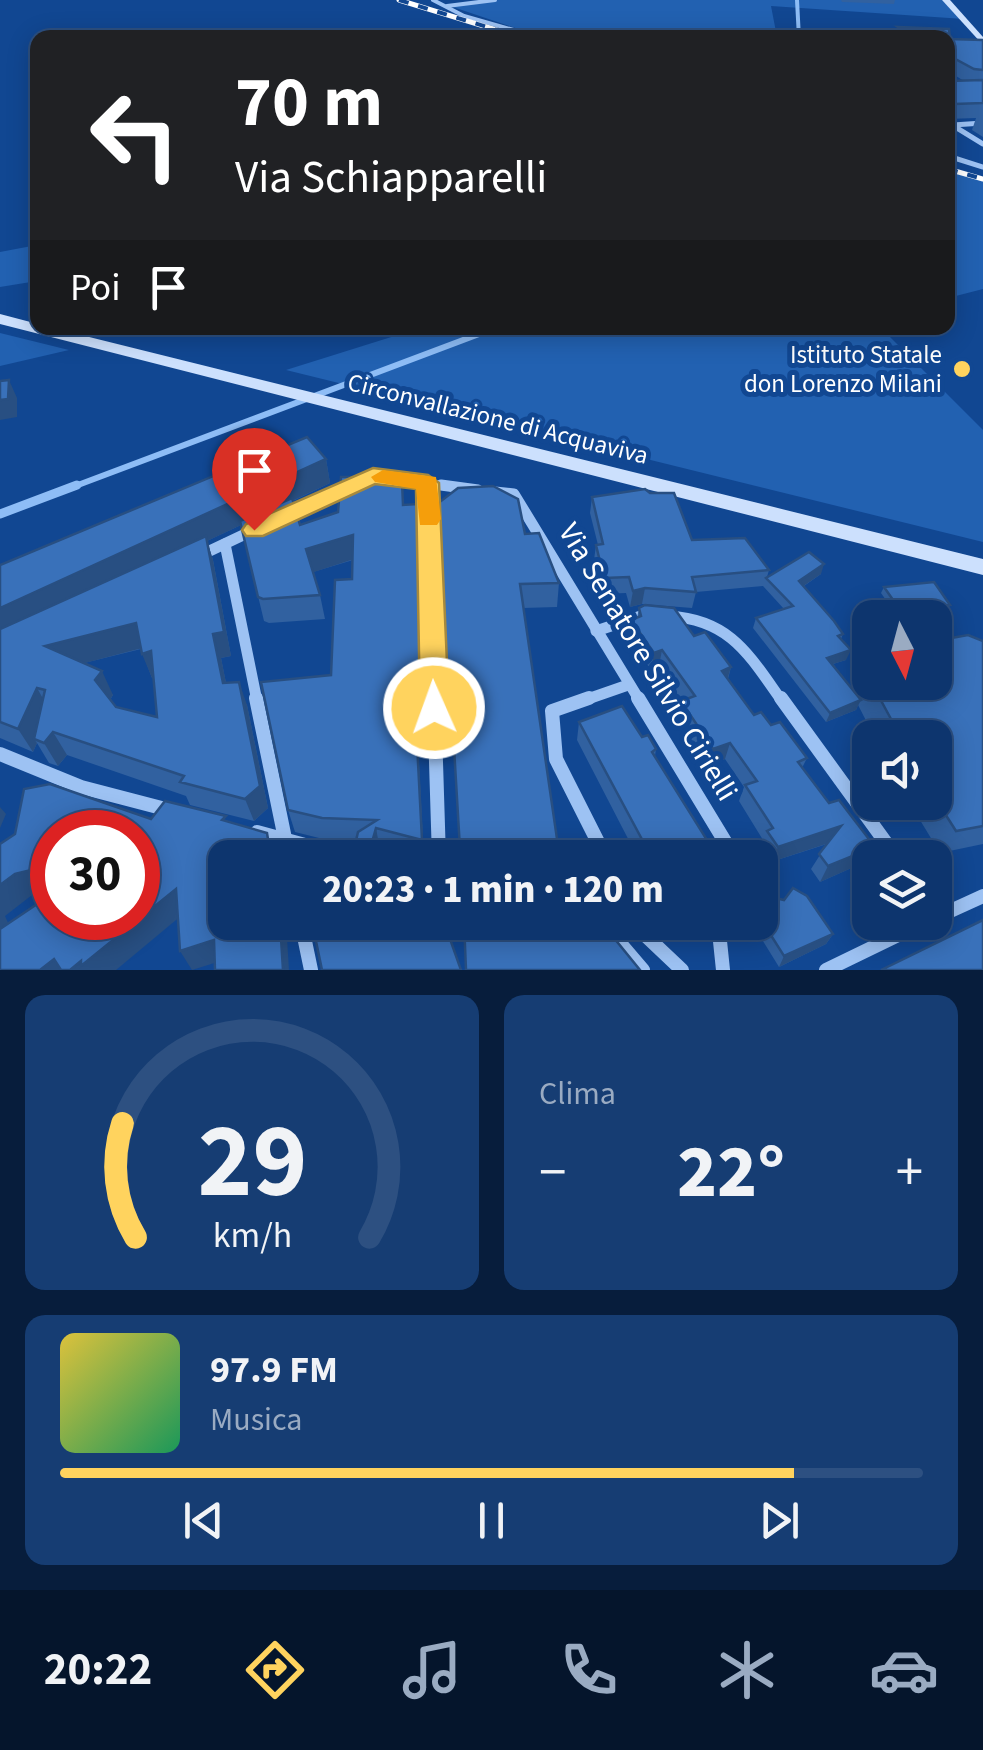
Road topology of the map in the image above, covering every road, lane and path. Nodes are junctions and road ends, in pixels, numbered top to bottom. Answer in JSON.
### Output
{"nodes":[{"id":1,"x":433,"y":0,"type":"edge"},
{"id":2,"x":495,"y":0,"type":"edge"},
{"id":3,"x":946,"y":0,"type":"edge"},
{"id":4,"x":446,"y":6,"type":"junction"},
{"id":5,"x":514,"y":30,"type":"edge"},
{"id":6,"x":980,"y":38,"type":"edge"},
{"id":7,"x":983,"y":123,"type":"edge"},
{"id":8,"x":955,"y":125,"type":"edge"},
{"id":9,"x":955,"y":127,"type":"edge"},
{"id":10,"x":983,"y":144,"type":"edge"},
{"id":11,"x":955,"y":158,"type":"edge"},
{"id":12,"x":983,"y":168,"type":"edge"},
{"id":13,"x":0,"y":319,"type":"edge"},
{"id":14,"x":30,"y":327,"type":"edge"},
{"id":15,"x":63,"y":335,"type":"edge"},
{"id":16,"x":428,"y":483,"type":"junction"},
{"id":17,"x":225,"y":544,"type":"junction"},
{"id":18,"x":190,"y":560,"type":"edge"},
{"id":19,"x":983,"y":567,"type":"edge"},
{"id":20,"x":596,"y":631,"type":"junction"},
{"id":21,"x":628,"y":685,"type":"junction"},
{"id":22,"x":0,"y":754,"type":"edge"},
{"id":23,"x":187,"y":814,"type":"edge"},
{"id":24,"x":240,"y":828,"type":"edge"},
{"id":25,"x":266,"y":840,"type":"edge"},
{"id":26,"x":285,"y":840,"type":"edge"},
{"id":27,"x":438,"y":840,"type":"edge"},
{"id":28,"x":597,"y":840,"type":"edge"},
{"id":29,"x":724,"y":840,"type":"edge"},
{"id":30,"x":884,"y":840,"type":"edge"},
{"id":31,"x":983,"y":896,"type":"edge"},
{"id":32,"x":952,"y":909,"type":"edge"},
{"id":33,"x":305,"y":940,"type":"edge"},
{"id":34,"x":617,"y":940,"type":"edge"},
{"id":35,"x":650,"y":940,"type":"edge"},
{"id":36,"x":720,"y":940,"type":"edge"},
{"id":37,"x":886,"y":940,"type":"edge"},
{"id":38,"x":310,"y":970,"type":"edge"},
{"id":39,"x":643,"y":970,"type":"edge"},
{"id":40,"x":682,"y":970,"type":"edge"},
{"id":41,"x":724,"y":970,"type":"edge"},
{"id":42,"x":826,"y":970,"type":"edge"}],
"edges":[{"from":1,"to":4,"type":"street"},
{"from":2,"to":4,"type":"street"},
{"from":3,"to":6,"type":"main road"},
{"from":4,"to":5,"type":"street"},
{"from":7,"to":8,"type":"street"},
{"from":9,"to":10,"type":"street"},
{"from":11,"to":12,"type":"street"},
{"from":13,"to":14,"type":"main road","name":"Circonvallazione di Acquaviva"},
{"from":15,"to":19,"type":"main road","name":"Circonvallazione di Acquaviva"},
{"from":16,"to":17,"type":"street"},
{"from":16,"to":20,"type":"street","name":"Via Senatore Silvio Cirielli"},
{"from":16,"to":27,"type":"street"},
{"from":17,"to":18,"type":"street"},
{"from":17,"to":26,"type":"street"},
{"from":20,"to":21,"type":"street","name":"Via Senatore Silvio Cirielli"},
{"from":20,"to":30,"type":"street"},
{"from":21,"to":28,"type":"street"},
{"from":21,"to":29,"type":"street","name":"Via Senatore Silvio Cirielli"},
{"from":22,"to":23,"type":"street"},
{"from":24,"to":25,"type":"street"},
{"from":31,"to":32,"type":"street"},
{"from":33,"to":38,"type":"street"},
{"from":34,"to":39,"type":"street"},
{"from":35,"to":40,"type":"street"},
{"from":36,"to":41,"type":"street"},
{"from":37,"to":42,"type":"street"}]}
